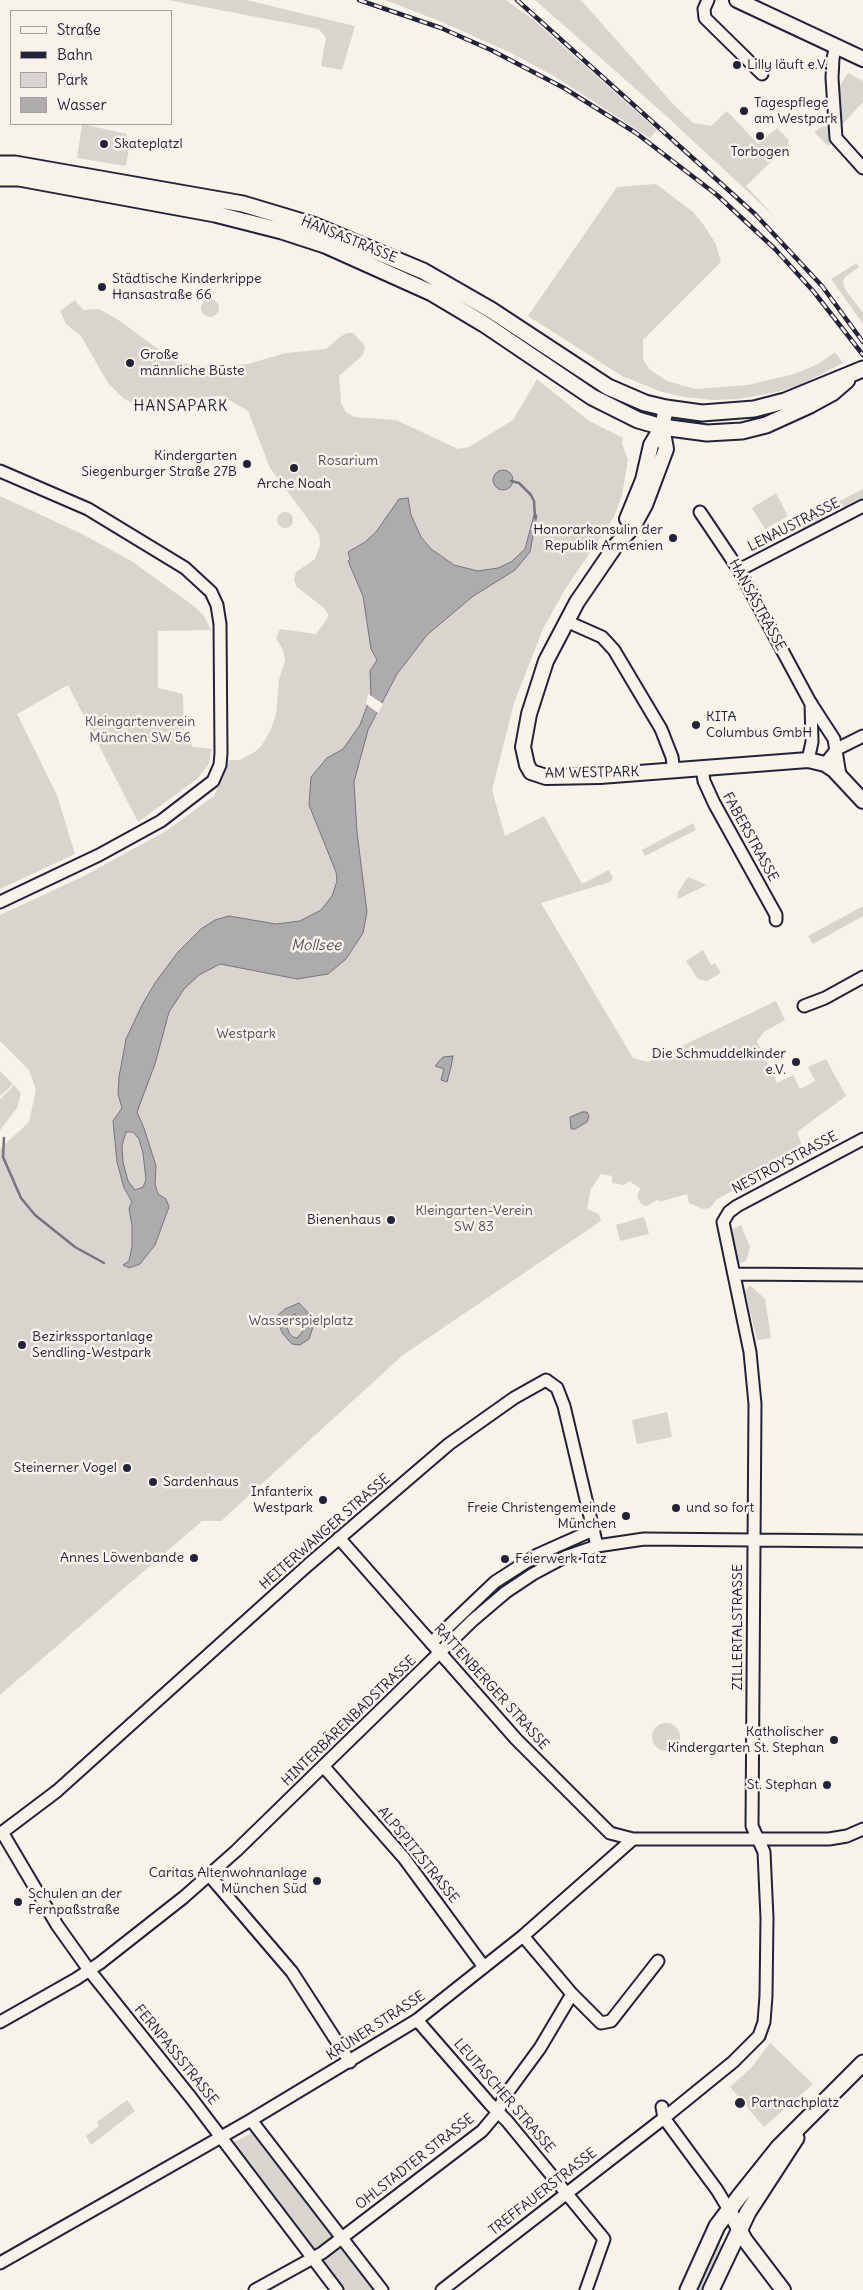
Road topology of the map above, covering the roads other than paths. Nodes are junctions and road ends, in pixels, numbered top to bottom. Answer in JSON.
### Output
{"nodes":[{"id":1,"x":708,"y":0,"type":"edge"},
{"id":2,"x":737,"y":0,"type":"edge"},
{"id":3,"x":836,"y":46,"type":"junction"},
{"id":4,"x":863,"y":59,"type":"edge"},
{"id":5,"x":762,"y":74,"type":"dead end"},
{"id":6,"x":0,"y":157,"type":"edge"},
{"id":7,"x":8,"y":164,"type":"edge"},
{"id":8,"x":863,"y":168,"type":"edge"},
{"id":9,"x":0,"y":178,"type":"edge"},
{"id":10,"x":858,"y":372,"type":"edge"},
{"id":11,"x":666,"y":408,"type":"junction"},
{"id":12,"x":662,"y":427,"type":"junction"},
{"id":13,"x":0,"y":471,"type":"edge"},
{"id":14,"x":863,"y":506,"type":"edge"},
{"id":15,"x":700,"y":512,"type":"dead end"},
{"id":16,"x":739,"y":570,"type":"junction"},
{"id":17,"x":566,"y":621,"type":"junction"},
{"id":18,"x":810,"y":702,"type":"junction"},
{"id":19,"x":863,"y":736,"type":"edge"},
{"id":20,"x":837,"y":749,"type":"junction"},
{"id":21,"x":808,"y":760,"type":"junction"},
{"id":22,"x":825,"y":764,"type":"junction"},
{"id":23,"x":702,"y":768,"type":"junction"},
{"id":24,"x":674,"y":771,"type":"junction"},
{"id":25,"x":840,"y":775,"type":"junction"},
{"id":26,"x":863,"y":801,"type":"edge"},
{"id":27,"x":0,"y":902,"type":"edge"},
{"id":28,"x":776,"y":920,"type":"dead end"},
{"id":29,"x":863,"y":976,"type":"edge"},
{"id":30,"x":804,"y":1006,"type":"dead end"},
{"id":31,"x":863,"y":1139,"type":"edge"},
{"id":32,"x":724,"y":1217,"type":"joint"},
{"id":33,"x":734,"y":1274,"type":"junction"},
{"id":34,"x":863,"y":1275,"type":"edge"},
{"id":35,"x":593,"y":1530,"type":"junction"},
{"id":36,"x":339,"y":1538,"type":"junction"},
{"id":37,"x":754,"y":1541,"type":"junction"},
{"id":38,"x":863,"y":1541,"type":"edge"},
{"id":39,"x":597,"y":1546,"type":"junction"},
{"id":40,"x":431,"y":1644,"type":"junction"},
{"id":41,"x":440,"y":1653,"type":"junction"},
{"id":42,"x":324,"y":1767,"type":"junction"},
{"id":43,"x":863,"y":1829,"type":"edge"},
{"id":44,"x":1,"y":1833,"type":"edge"},
{"id":45,"x":758,"y":1839,"type":"junction"},
{"id":46,"x":633,"y":1840,"type":"junction"},
{"id":47,"x":209,"y":1875,"type":"junction"},
{"id":48,"x":523,"y":1936,"type":"junction"},
{"id":49,"x":658,"y":1961,"type":"dead end"},
{"id":50,"x":484,"y":1967,"type":"junction"},
{"id":51,"x":89,"y":1970,"type":"junction"},
{"id":52,"x":572,"y":1994,"type":"junction"},
{"id":53,"x":418,"y":2020,"type":"junction"},
{"id":54,"x":0,"y":2022,"type":"edge"},
{"id":55,"x":350,"y":2062,"type":"junction"},
{"id":56,"x":863,"y":2063,"type":"edge"},
{"id":57,"x":498,"y":2112,"type":"junction"},
{"id":58,"x":663,"y":2113,"type":"junction"},
{"id":59,"x":251,"y":2120,"type":"junction"},
{"id":60,"x":808,"y":2120,"type":"junction"},
{"id":61,"x":222,"y":2136,"type":"junction"},
{"id":62,"x":566,"y":2192,"type":"junction"},
{"id":63,"x":729,"y":2210,"type":"junction"},
{"id":64,"x":738,"y":2230,"type":"junction"},
{"id":65,"x":342,"y":2237,"type":"junction"},
{"id":66,"x":313,"y":2258,"type":"junction"},
{"id":67,"x":0,"y":2263,"type":"edge"},
{"id":68,"x":255,"y":2290,"type":"edge"},
{"id":69,"x":337,"y":2290,"type":"edge"},
{"id":70,"x":382,"y":2290,"type":"edge"},
{"id":71,"x":442,"y":2290,"type":"edge"},
{"id":72,"x":586,"y":2290,"type":"edge"},
{"id":73,"x":688,"y":2290,"type":"edge"},
{"id":74,"x":711,"y":2290,"type":"edge"},
{"id":75,"x":783,"y":2290,"type":"edge"}],
"edges":[{"from":1,"to":5,"type":"street"},
{"from":2,"to":3,"type":"street"},
{"from":3,"to":4,"type":"street"},
{"from":3,"to":8,"type":"street"},
{"from":6,"to":7,"type":"street","name":"HANSASTRASSE"},
{"from":7,"to":11,"type":"main road","name":"HANSASTRASSE"},
{"from":9,"to":12,"type":"main road","name":"HANSASTRASSE"},
{"from":10,"to":11,"type":"main road","name":"HANSASTRASSE"},
{"from":10,"to":12,"type":"main road","name":"HANSASTRASSE"},
{"from":11,"to":12,"type":"street","name":"AM WESTPARK"},
{"from":12,"to":17,"type":"street","name":"AM WESTPARK"},
{"from":13,"to":27,"type":"street"},
{"from":14,"to":16,"type":"street","name":"LENAUSTRASSE"},
{"from":15,"to":16,"type":"street","name":"HANSASTRASSE"},
{"from":16,"to":18,"type":"street","name":"HANSASTRASSE"},
{"from":17,"to":24,"type":"street"},
{"from":17,"to":24,"type":"street","name":"AM WESTPARK"},
{"from":18,"to":20,"type":"street","name":"HANSASTRASSE"},
{"from":18,"to":21,"type":"street","name":"HANSASTRASSE"},
{"from":19,"to":20,"type":"street"},
{"from":20,"to":22,"type":"street"},
{"from":20,"to":25,"type":"street","name":"HANSASTRASSE"},
{"from":21,"to":22,"type":"street","name":"AM WESTPARK"},
{"from":21,"to":23,"type":"street","name":"AM WESTPARK"},
{"from":22,"to":25,"type":"street","name":"AM WESTPARK"},
{"from":23,"to":24,"type":"street","name":"AM WESTPARK"},
{"from":23,"to":28,"type":"street","name":"FABERSTRASSE"},
{"from":25,"to":26,"type":"street"},
{"from":29,"to":30,"type":"street"},
{"from":31,"to":32,"type":"street","name":"NESTROYSTRASSE"},
{"from":32,"to":33,"type":"street","name":"ZILLERTALSTRASSE"},
{"from":33,"to":34,"type":"street"},
{"from":33,"to":37,"type":"street","name":"ZILLERTALSTRASSE"},
{"from":35,"to":36,"type":"street","name":"HEITERWANGER STRASSE"},
{"from":35,"to":39,"type":"street","name":"HEITERWANGER STRASSE"},
{"from":35,"to":40,"type":"street"},
{"from":36,"to":40,"type":"street","name":"RATTENBERGER STRASSE"},
{"from":36,"to":44,"type":"street","name":"HEITERWANGER STRASSE"},
{"from":37,"to":38,"type":"street","name":"HINTERBÄRENBADSTRASSE"},
{"from":37,"to":39,"type":"street","name":"HINTERBÄRENBADSTRASSE"},
{"from":37,"to":45,"type":"street","name":"ZILLERTALSTRASSE"},
{"from":39,"to":41,"type":"street","name":"HINTERBÄRENBADSTRASSE"},
{"from":40,"to":41,"type":"street","name":"RATTENBERGER STRASSE"},
{"from":41,"to":42,"type":"street","name":"HINTERBÄRENBADSTRASSE"},
{"from":41,"to":46,"type":"street","name":"RATTENBERGER STRASSE"},
{"from":42,"to":47,"type":"street","name":"HINTERBÄRENBADSTRASSE"},
{"from":42,"to":50,"type":"street","name":"ALPSPITZSTRASSE"},
{"from":43,"to":45,"type":"street"},
{"from":44,"to":51,"type":"street","name":"FERNPASSSTRASSE"},
{"from":45,"to":46,"type":"street"},
{"from":45,"to":58,"type":"street","name":"ZILLERTALSTRASSE"},
{"from":46,"to":48,"type":"street","name":"KRÜNER STRASSE"},
{"from":47,"to":51,"type":"street","name":"HINTERBÄRENBADSTRASSE"},
{"from":47,"to":55,"type":"street"},
{"from":48,"to":50,"type":"street","name":"KRÜNER STRASSE"},
{"from":48,"to":52,"type":"street"},
{"from":49,"to":52,"type":"street"},
{"from":50,"to":53,"type":"street","name":"KRÜNER STRASSE"},
{"from":51,"to":54,"type":"street","name":"HINTERBÄRENBADSTRASSE"},
{"from":51,"to":61,"type":"street","name":"FERNPASSSTRASSE"},
{"from":52,"to":57,"type":"street","name":"OHLSTADTER STRASSE"},
{"from":53,"to":55,"type":"street","name":"KRÜNER STRASSE"},
{"from":53,"to":57,"type":"street","name":"LEUTASCHER STRASSE"},
{"from":55,"to":59,"type":"street","name":"KRÜNER STRASSE"},
{"from":56,"to":60,"type":"main road"},
{"from":57,"to":62,"type":"street","name":"LEUTASCHER STRASSE"},
{"from":57,"to":65,"type":"street","name":"OHLSTADTER STRASSE"},
{"from":58,"to":62,"type":"street","name":"TREFFAUERSTRASSE"},
{"from":58,"to":63,"type":"street"},
{"from":59,"to":61,"type":"street","name":"KRÜNER STRASSE"},
{"from":59,"to":65,"type":"street"},
{"from":60,"to":63,"type":"main road"},
{"from":60,"to":64,"type":"main road"},
{"from":61,"to":66,"type":"street","name":"FERNPASSSTRASSE"},
{"from":61,"to":67,"type":"street","name":"KRÜNER STRASSE"},
{"from":62,"to":71,"type":"street","name":"TREFFAUERSTRASSE"},
{"from":62,"to":72,"type":"street","name":"LEUTASCHER STRASSE"},
{"from":63,"to":64,"type":"street"},
{"from":63,"to":73,"type":"main road"},
{"from":64,"to":74,"type":"main road"},
{"from":64,"to":75,"type":"street"},
{"from":65,"to":66,"type":"street","name":"OHLSTADTER STRASSE"},
{"from":65,"to":70,"type":"street"},
{"from":66,"to":68,"type":"street","name":"OHLSTADTER STRASSE"},
{"from":66,"to":69,"type":"street","name":"FERNPASSSTRASSE"}]}
